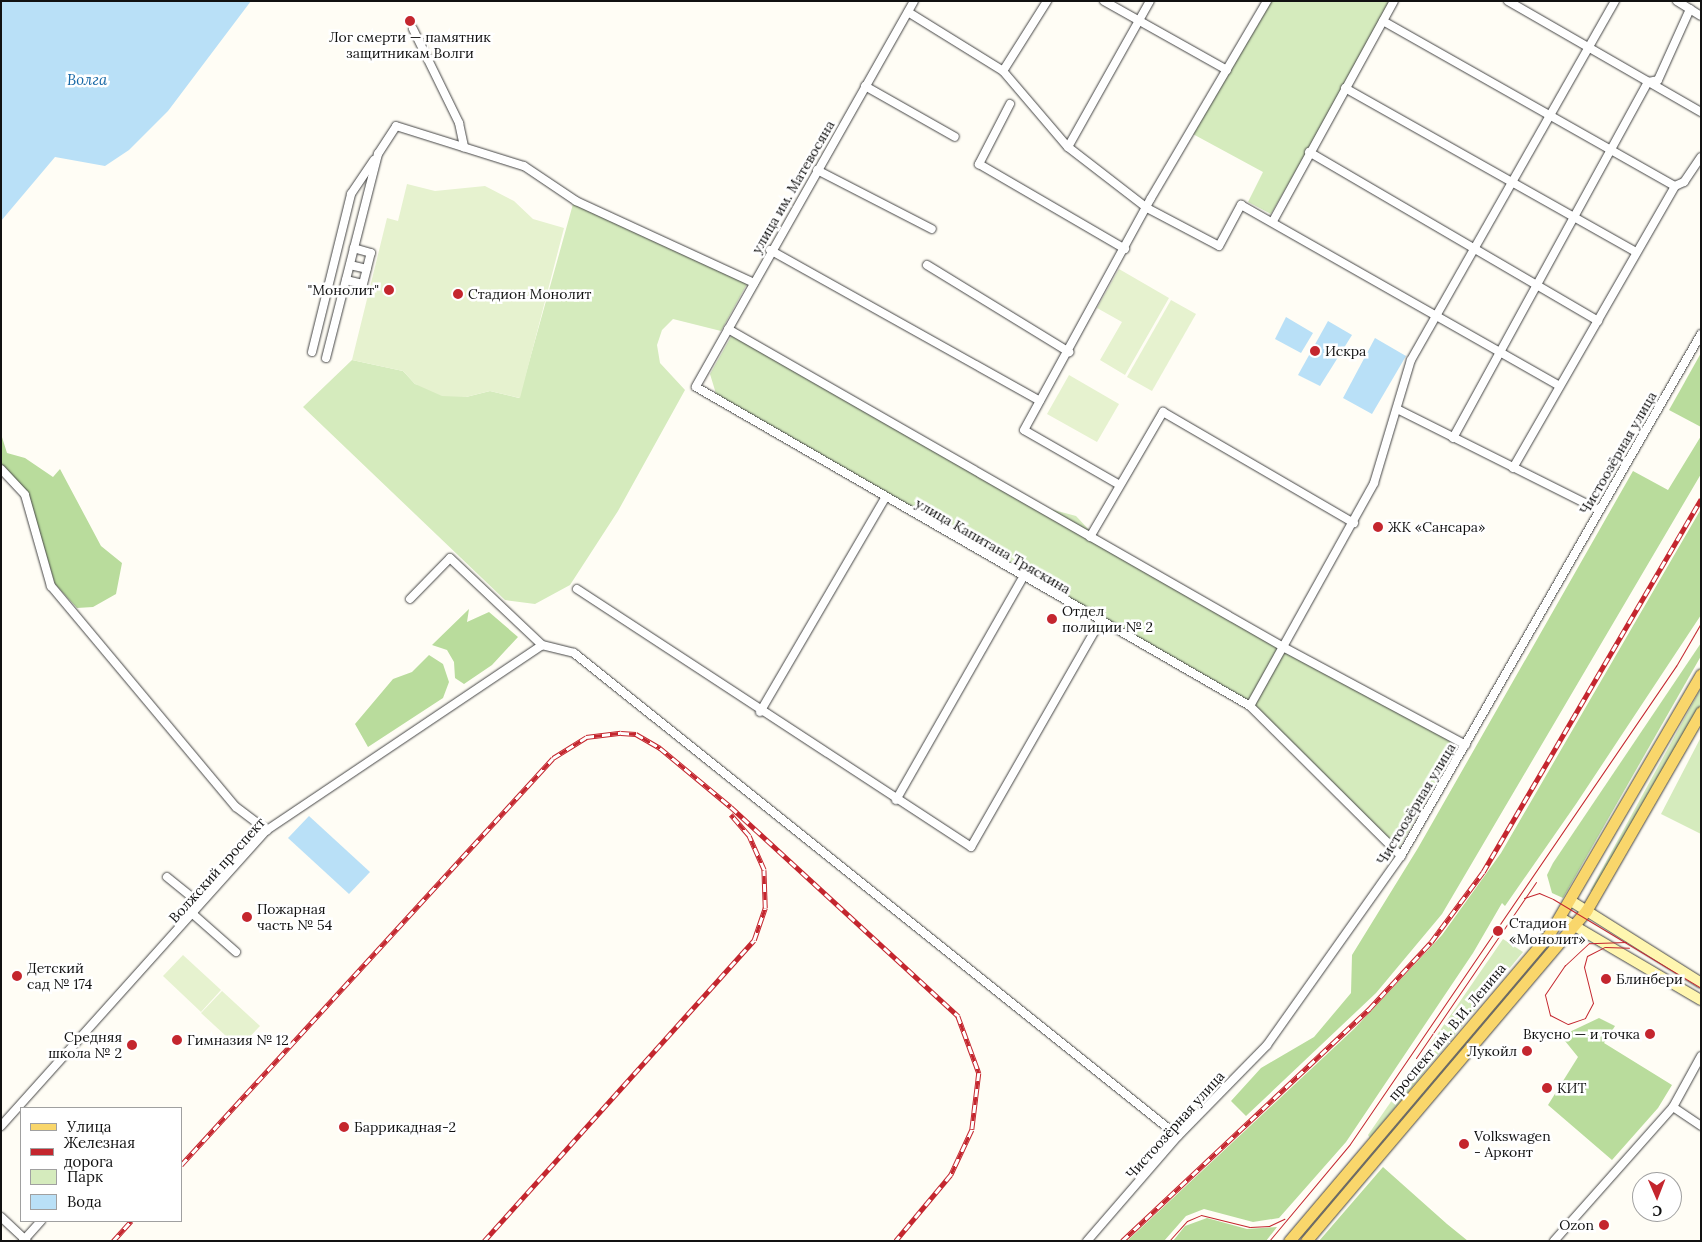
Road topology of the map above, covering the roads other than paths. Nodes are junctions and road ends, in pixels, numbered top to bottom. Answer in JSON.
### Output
{"nodes":[{"id":1,"x":914,"y":1,"type":"edge"},
{"id":2,"x":1047,"y":1,"type":"edge"},
{"id":3,"x":1104,"y":1,"type":"edge"},
{"id":4,"x":1150,"y":1,"type":"edge"},
{"id":5,"x":1266,"y":1,"type":"edge"},
{"id":6,"x":1394,"y":1,"type":"edge"},
{"id":7,"x":1508,"y":1,"type":"edge"},
{"id":8,"x":1615,"y":1,"type":"edge"},
{"id":9,"x":1677,"y":1,"type":"edge"},
{"id":10,"x":1690,"y":9,"type":"junction"},
{"id":11,"x":908,"y":12,"type":"junction"},
{"id":12,"x":1701,"y":16,"type":"edge"},
{"id":13,"x":1140,"y":21,"type":"junction"},
{"id":14,"x":1383,"y":21,"type":"junction"},
{"id":15,"x":413,"y":29,"type":"dead end"},
{"id":16,"x":1589,"y":48,"type":"junction"},
{"id":17,"x":1227,"y":70,"type":"junction"},
{"id":18,"x":1003,"y":72,"type":"junction"},
{"id":19,"x":1648,"y":82,"type":"junction"},
{"id":20,"x":865,"y":86,"type":"junction"},
{"id":21,"x":1345,"y":88,"type":"junction"},
{"id":22,"x":1010,"y":104,"type":"dead end"},
{"id":23,"x":1701,"y":112,"type":"edge"},
{"id":24,"x":1550,"y":116,"type":"junction"},
{"id":25,"x":955,"y":137,"type":"dead end"},
{"id":26,"x":464,"y":147,"type":"junction"},
{"id":27,"x":1068,"y":147,"type":"junction"},
{"id":28,"x":1612,"y":148,"type":"junction"},
{"id":29,"x":1309,"y":152,"type":"junction"},
{"id":30,"x":378,"y":154,"type":"junction"},
{"id":31,"x":1701,"y":157,"type":"edge"},
{"id":32,"x":816,"y":170,"type":"junction"},
{"id":33,"x":1512,"y":182,"type":"junction"},
{"id":34,"x":1675,"y":186,"type":"junction"},
{"id":35,"x":351,"y":194,"type":"junction"},
{"id":36,"x":367,"y":198,"type":"junction"},
{"id":37,"x":1147,"y":208,"type":"junction"},
{"id":38,"x":1574,"y":217,"type":"junction"},
{"id":39,"x":1273,"y":221,"type":"junction"},
{"id":40,"x":932,"y":229,"type":"dead end"},
{"id":41,"x":354,"y":248,"type":"junction"},
{"id":42,"x":1474,"y":248,"type":"junction"},
{"id":43,"x":770,"y":250,"type":"junction"},
{"id":44,"x":1125,"y":250,"type":"junction"},
{"id":45,"x":1636,"y":252,"type":"junction"},
{"id":46,"x":350,"y":265,"type":"junction"},
{"id":47,"x":927,"y":265,"type":"dead end"},
{"id":48,"x":367,"y":269,"type":"junction"},
{"id":49,"x":346,"y":280,"type":"junction"},
{"id":50,"x":754,"y":283,"type":"junction"},
{"id":51,"x":1538,"y":286,"type":"junction"},
{"id":52,"x":1438,"y":313,"type":"junction"},
{"id":53,"x":1598,"y":321,"type":"junction"},
{"id":54,"x":728,"y":330,"type":"junction"},
{"id":55,"x":1701,"y":334,"type":"edge"},
{"id":56,"x":312,"y":352,"type":"dead end"},
{"id":57,"x":1069,"y":352,"type":"junction"},
{"id":58,"x":1502,"y":352,"type":"junction"},
{"id":59,"x":326,"y":358,"type":"dead end"},
{"id":60,"x":1559,"y":386,"type":"junction"},
{"id":61,"x":696,"y":387,"type":"joint"},
{"id":62,"x":1040,"y":401,"type":"junction"},
{"id":63,"x":1397,"y":409,"type":"junction"},
{"id":64,"x":1454,"y":438,"type":"junction"},
{"id":65,"x":1,"y":468,"type":"edge"},
{"id":66,"x":1513,"y":468,"type":"junction"},
{"id":67,"x":1118,"y":484,"type":"junction"},
{"id":68,"x":885,"y":498,"type":"junction"},
{"id":69,"x":1600,"y":510,"type":"junction"},
{"id":70,"x":1354,"y":523,"type":"junction"},
{"id":71,"x":1090,"y":537,"type":"junction"},
{"id":72,"x":1023,"y":577,"type":"junction"},
{"id":73,"x":577,"y":590,"type":"dead end"},
{"id":74,"x":410,"y":599,"type":"dead end"},
{"id":75,"x":1100,"y":622,"type":"junction"},
{"id":76,"x":542,"y":645,"type":"junction"},
{"id":77,"x":1286,"y":648,"type":"junction"},
{"id":78,"x":1701,"y":674,"type":"edge"},
{"id":79,"x":1250,"y":706,"type":"junction"},
{"id":80,"x":760,"y":712,"type":"junction"},
{"id":81,"x":1701,"y":712,"type":"edge"},
{"id":82,"x":1466,"y":745,"type":"junction"},
{"id":83,"x":896,"y":800,"type":"junction"},
{"id":84,"x":267,"y":830,"type":"junction"},
{"id":85,"x":1402,"y":856,"type":"junction"},
{"id":86,"x":167,"y":877,"type":"dead end"},
{"id":87,"x":1571,"y":901,"type":"junction"},
{"id":88,"x":1586,"y":910,"type":"junction"},
{"id":89,"x":194,"y":915,"type":"junction"},
{"id":90,"x":1561,"y":918,"type":"junction"},
{"id":91,"x":1574,"y":924,"type":"junction"},
{"id":92,"x":236,"y":952,"type":"dead end"},
{"id":93,"x":1701,"y":983,"type":"edge"},
{"id":94,"x":1701,"y":1000,"type":"edge"},
{"id":95,"x":1701,"y":1056,"type":"edge"},
{"id":96,"x":1673,"y":1107,"type":"junction"},
{"id":97,"x":1,"y":1126,"type":"edge"},
{"id":98,"x":1701,"y":1126,"type":"edge"},
{"id":99,"x":1178,"y":1136,"type":"junction"},
{"id":100,"x":1,"y":1217,"type":"edge"},
{"id":101,"x":40,"y":1222,"type":"edge"},
{"id":102,"x":25,"y":1240,"type":"edge"},
{"id":103,"x":1087,"y":1241,"type":"edge"},
{"id":104,"x":1289,"y":1241,"type":"edge"},
{"id":105,"x":1306,"y":1241,"type":"edge"},
{"id":106,"x":1554,"y":1241,"type":"edge"}],
"edges":[{"from":1,"to":11,"type":"street","name":"улица им. Матевосяна"},
{"from":2,"to":18,"type":"street"},
{"from":3,"to":13,"type":"street"},
{"from":4,"to":13,"type":"street"},
{"from":5,"to":17,"type":"street"},
{"from":6,"to":14,"type":"street"},
{"from":7,"to":16,"type":"street"},
{"from":8,"to":16,"type":"street"},
{"from":9,"to":10,"type":"street"},
{"from":10,"to":12,"type":"street"},
{"from":10,"to":19,"type":"street"},
{"from":11,"to":18,"type":"street"},
{"from":11,"to":20,"type":"street","name":"улица им. Матевосяна"},
{"from":13,"to":17,"type":"street"},
{"from":13,"to":27,"type":"street"},
{"from":14,"to":21,"type":"street"},
{"from":14,"to":24,"type":"street"},
{"from":15,"to":26,"type":"street"},
{"from":16,"to":19,"type":"street"},
{"from":16,"to":24,"type":"street"},
{"from":17,"to":37,"type":"street"},
{"from":18,"to":27,"type":"street"},
{"from":19,"to":23,"type":"street"},
{"from":19,"to":28,"type":"street"},
{"from":20,"to":25,"type":"street"},
{"from":20,"to":32,"type":"street","name":"улица им. Матевосяна"},
{"from":21,"to":29,"type":"street"},
{"from":21,"to":33,"type":"street"},
{"from":22,"to":44,"type":"street"},
{"from":24,"to":28,"type":"street"},
{"from":24,"to":33,"type":"street"},
{"from":26,"to":30,"type":"street"},
{"from":26,"to":50,"type":"street"},
{"from":27,"to":37,"type":"street"},
{"from":28,"to":34,"type":"street"},
{"from":28,"to":38,"type":"street"},
{"from":29,"to":39,"type":"street"},
{"from":29,"to":42,"type":"street"},
{"from":30,"to":35,"type":"street"},
{"from":30,"to":36,"type":"street"},
{"from":31,"to":34,"type":"street"},
{"from":32,"to":40,"type":"street"},
{"from":32,"to":43,"type":"street","name":"улица им. Матевосяна"},
{"from":33,"to":38,"type":"street"},
{"from":33,"to":42,"type":"street"},
{"from":34,"to":45,"type":"street"},
{"from":35,"to":36,"type":"street"},
{"from":35,"to":56,"type":"street"},
{"from":36,"to":41,"type":"street"},
{"from":37,"to":39,"type":"street"},
{"from":37,"to":44,"type":"street"},
{"from":38,"to":45,"type":"street"},
{"from":38,"to":51,"type":"street"},
{"from":39,"to":52,"type":"street"},
{"from":41,"to":46,"type":"street"},
{"from":41,"to":48,"type":"street"},
{"from":42,"to":51,"type":"street"},
{"from":42,"to":52,"type":"street"},
{"from":43,"to":50,"type":"street","name":"улица им. Матевосяна"},
{"from":43,"to":62,"type":"street"},
{"from":44,"to":57,"type":"street"},
{"from":45,"to":53,"type":"street"},
{"from":46,"to":48,"type":"street"},
{"from":46,"to":49,"type":"street"},
{"from":47,"to":57,"type":"street"},
{"from":48,"to":49,"type":"street"},
{"from":49,"to":59,"type":"street"},
{"from":50,"to":54,"type":"street","name":"улица им. Матевосяна"},
{"from":51,"to":53,"type":"street"},
{"from":51,"to":58,"type":"street"},
{"from":52,"to":58,"type":"street"},
{"from":52,"to":63,"type":"street"},
{"from":53,"to":60,"type":"street"},
{"from":54,"to":61,"type":"street","name":"улица им. Матевосяна"},
{"from":54,"to":71,"type":"street"},
{"from":55,"to":69,"type":"street","name":"Чистоозёрная улица"},
{"from":57,"to":62,"type":"street"},
{"from":58,"to":60,"type":"street"},
{"from":58,"to":64,"type":"street"},
{"from":60,"to":66,"type":"street"},
{"from":61,"to":68,"type":"street","name":"улица Капитана Тряскина"},
{"from":62,"to":67,"type":"street"},
{"from":63,"to":64,"type":"street"},
{"from":63,"to":70,"type":"street"},
{"from":64,"to":66,"type":"street"},
{"from":65,"to":84,"type":"street"},
{"from":66,"to":69,"type":"street"},
{"from":67,"to":70,"type":"street"},
{"from":67,"to":71,"type":"street"},
{"from":68,"to":72,"type":"street","name":"улица Капитана Тряскина"},
{"from":68,"to":80,"type":"street"},
{"from":69,"to":82,"type":"street","name":"Чистоозёрная улица"},
{"from":70,"to":77,"type":"street"},
{"from":71,"to":77,"type":"street"},
{"from":72,"to":75,"type":"street","name":"улица Капитана Тряскина"},
{"from":72,"to":83,"type":"street"},
{"from":73,"to":80,"type":"street"},
{"from":74,"to":76,"type":"street"},
{"from":75,"to":79,"type":"street","name":"улица Капитана Тряскина"},
{"from":75,"to":83,"type":"street"},
{"from":76,"to":84,"type":"street","name":"Волжский проспект"},
{"from":76,"to":99,"type":"street"},
{"from":77,"to":79,"type":"street"},
{"from":77,"to":82,"type":"street"},
{"from":78,"to":87,"type":"main road","name":"проспект им. В.И. Ленина"},
{"from":79,"to":85,"type":"street","name":"улица Капитана Тряскина"},
{"from":80,"to":83,"type":"street"},
{"from":81,"to":88,"type":"main road","name":"проспект им. В.И. Ленина"},
{"from":82,"to":85,"type":"street","name":"Чистоозёрная улица"},
{"from":84,"to":89,"type":"street","name":"Волжский проспект"},
{"from":85,"to":99,"type":"street","name":"Чистоозёрная улица"},
{"from":86,"to":89,"type":"street"},
{"from":87,"to":88,"type":"street"},
{"from":87,"to":90,"type":"main road","name":"проспект им. В.И. Ленина"},
{"from":88,"to":91,"type":"main road","name":"проспект им. В.И. Ленина"},
{"from":88,"to":93,"type":"street"},
{"from":89,"to":92,"type":"street"},
{"from":89,"to":97,"type":"street","name":"Волжский проспект"},
{"from":90,"to":91,"type":"street"},
{"from":90,"to":104,"type":"main road","name":"проспект им. В.И. Ленина"},
{"from":91,"to":94,"type":"street"},
{"from":91,"to":105,"type":"main road","name":"проспект им. В.И. Ленина"},
{"from":95,"to":96,"type":"street"},
{"from":96,"to":98,"type":"street"},
{"from":96,"to":106,"type":"street"},
{"from":99,"to":103,"type":"street","name":"Чистоозёрная улица"},
{"from":100,"to":102,"type":"street"},
{"from":101,"to":102,"type":"street"}]}
